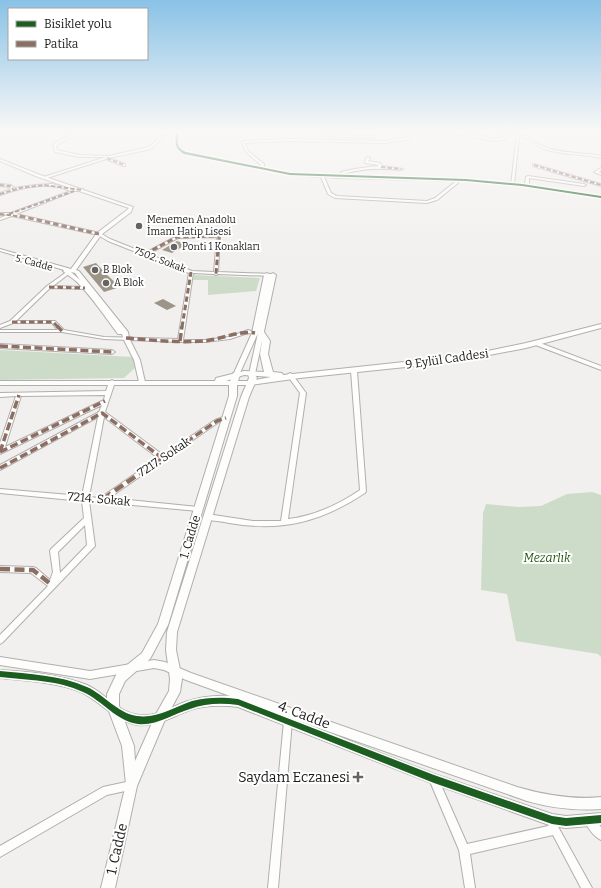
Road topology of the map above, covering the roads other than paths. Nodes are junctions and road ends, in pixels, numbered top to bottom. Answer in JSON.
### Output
{"nodes":[{"id":1,"x":34,"y":173,"type":"edge"},
{"id":2,"x":59,"y":173,"type":"edge"},
{"id":3,"x":287,"y":173,"type":"edge"},
{"id":4,"x":342,"y":173,"type":"edge"},
{"id":5,"x":513,"y":173,"type":"edge"},
{"id":6,"x":560,"y":173,"type":"edge"},
{"id":7,"x":322,"y":176,"type":"junction"},
{"id":8,"x":341,"y":177,"type":"junction"},
{"id":9,"x":45,"y":178,"type":"junction"},
{"id":10,"x":456,"y":179,"type":"junction"},
{"id":11,"x":550,"y":179,"type":"junction"},
{"id":12,"x":512,"y":183,"type":"junction"},
{"id":13,"x":527,"y":184,"type":"junction"},
{"id":14,"x":0,"y":185,"type":"edge"},
{"id":15,"x":584,"y":185,"type":"dead end"},
{"id":16,"x":601,"y":185,"type":"edge"},
{"id":17,"x":547,"y":187,"type":"junction"},
{"id":18,"x":13,"y":189,"type":"junction"},
{"id":19,"x":82,"y":190,"type":"junction"},
{"id":20,"x":74,"y":191,"type":"junction"},
{"id":21,"x":0,"y":193,"type":"edge"},
{"id":22,"x":601,"y":196,"type":"edge"},
{"id":23,"x":0,"y":214,"type":"edge"},
{"id":24,"x":9,"y":214,"type":"junction"},
{"id":25,"x":0,"y":219,"type":"edge"},
{"id":26,"x":99,"y":234,"type":"junction"},
{"id":27,"x":0,"y":250,"type":"edge"},
{"id":28,"x":0,"y":254,"type":"edge"},
{"id":29,"x":145,"y":254,"type":"junction"},
{"id":30,"x":71,"y":271,"type":"junction"},
{"id":31,"x":191,"y":272,"type":"junction"},
{"id":32,"x":216,"y":274,"type":"junction"},
{"id":33,"x":270,"y":275,"type":"joint"},
{"id":34,"x":49,"y":287,"type":"junction"},
{"id":35,"x":85,"y":288,"type":"junction"},
{"id":36,"x":12,"y":322,"type":"junction"},
{"id":37,"x":601,"y":326,"type":"edge"},
{"id":38,"x":0,"y":327,"type":"edge"},
{"id":39,"x":0,"y":331,"type":"edge"},
{"id":40,"x":62,"y":331,"type":"junction"},
{"id":41,"x":258,"y":334,"type":"junction"},
{"id":42,"x":126,"y":338,"type":"junction"},
{"id":43,"x":180,"y":341,"type":"junction"},
{"id":44,"x":535,"y":343,"type":"junction"},
{"id":45,"x":0,"y":346,"type":"edge"},
{"id":46,"x":112,"y":352,"type":"dead end"},
{"id":47,"x":601,"y":368,"type":"edge"},
{"id":48,"x":354,"y":371,"type":"junction"},
{"id":49,"x":252,"y":374,"type":"junction"},
{"id":50,"x":269,"y":374,"type":"junction"},
{"id":51,"x":290,"y":375,"type":"junction"},
{"id":52,"x":235,"y":380,"type":"junction"},
{"id":53,"x":112,"y":382,"type":"junction"},
{"id":54,"x":142,"y":382,"type":"junction"},
{"id":55,"x":0,"y":383,"type":"edge"},
{"id":56,"x":250,"y":384,"type":"junction"},
{"id":57,"x":108,"y":393,"type":"junction"},
{"id":58,"x":0,"y":395,"type":"edge"},
{"id":59,"x":19,"y":395,"type":"junction"},
{"id":60,"x":106,"y":401,"type":"junction"},
{"id":61,"x":102,"y":413,"type":"junction"},
{"id":62,"x":226,"y":418,"type":"junction"},
{"id":63,"x":0,"y":452,"type":"edge"},
{"id":64,"x":162,"y":458,"type":"junction"},
{"id":65,"x":0,"y":468,"type":"edge"},
{"id":66,"x":0,"y":491,"type":"edge"},
{"id":67,"x":86,"y":498,"type":"junction"},
{"id":68,"x":103,"y":499,"type":"junction"},
{"id":69,"x":198,"y":509,"type":"junction"},
{"id":70,"x":206,"y":517,"type":"junction"},
{"id":71,"x":88,"y":518,"type":"junction"},
{"id":72,"x":284,"y":522,"type":"junction"},
{"id":73,"x":0,"y":569,"type":"edge"},
{"id":74,"x":52,"y":585,"type":"junction"},
{"id":75,"x":0,"y":640,"type":"edge"},
{"id":76,"x":0,"y":661,"type":"edge"},
{"id":77,"x":133,"y":668,"type":"junction"},
{"id":78,"x":175,"y":672,"type":"junction"},
{"id":79,"x":0,"y":674,"type":"edge"},
{"id":80,"x":115,"y":711,"type":"junction"},
{"id":81,"x":160,"y":718,"type":"junction"},
{"id":82,"x":288,"y":722,"type":"junction"},
{"id":83,"x":434,"y":779,"type":"junction"},
{"id":84,"x":131,"y":786,"type":"junction"},
{"id":85,"x":601,"y":802,"type":"edge"},
{"id":86,"x":601,"y":819,"type":"edge"},
{"id":87,"x":589,"y":820,"type":"junction"},
{"id":88,"x":553,"y":825,"type":"junction"},
{"id":89,"x":601,"y":835,"type":"edge"},
{"id":90,"x":464,"y":850,"type":"junction"},
{"id":91,"x":0,"y":852,"type":"edge"},
{"id":92,"x":108,"y":888,"type":"edge"},
{"id":93,"x":273,"y":888,"type":"edge"},
{"id":94,"x":470,"y":888,"type":"edge"},
{"id":95,"x":587,"y":888,"type":"edge"}],
"edges":[{"from":1,"to":9,"type":"street"},
{"from":2,"to":9,"type":"street"},
{"from":3,"to":7,"type":"street"},
{"from":4,"to":8,"type":"street"},
{"from":5,"to":12,"type":"street"},
{"from":6,"to":16,"type":"street"},
{"from":7,"to":8,"type":"street"},
{"from":7,"to":10,"type":"street"},
{"from":8,"to":10,"type":"street"},
{"from":8,"to":12,"type":"street"},
{"from":9,"to":19,"type":"street"},
{"from":10,"to":12,"type":"street"},
{"from":11,"to":13,"type":"street"},
{"from":11,"to":15,"type":"street"},
{"from":11,"to":17,"type":"street"},
{"from":12,"to":13,"type":"street"},
{"from":12,"to":22,"type":"street"},
{"from":13,"to":17,"type":"street"},
{"from":14,"to":18,"type":"street"},
{"from":17,"to":22,"type":"street"},
{"from":18,"to":20,"type":"street"},
{"from":18,"to":21,"type":"street"},
{"from":19,"to":20,"type":"street"},
{"from":19,"to":26,"type":"street"},
{"from":20,"to":24,"type":"street"},
{"from":23,"to":24,"type":"street"},
{"from":24,"to":25,"type":"street"},
{"from":24,"to":26,"type":"street","name":"7502. Sokak"},
{"from":26,"to":29,"type":"street","name":"7502. Sokak"},
{"from":26,"to":30,"type":"street"},
{"from":27,"to":30,"type":"street"},
{"from":28,"to":30,"type":"street","name":"5. Cadde"},
{"from":29,"to":31,"type":"street","name":"7502. Sokak"},
{"from":29,"to":32,"type":"street"},
{"from":30,"to":34,"type":"street"},
{"from":30,"to":35,"type":"street"},
{"from":30,"to":42,"type":"street"},
{"from":31,"to":32,"type":"street","name":"7502. Sokak"},
{"from":31,"to":43,"type":"street"},
{"from":32,"to":33,"type":"street","name":"7502. Sokak"},
{"from":33,"to":41,"type":"street","name":"1. Cadde"},
{"from":34,"to":35,"type":"street"},
{"from":34,"to":36,"type":"street"},
{"from":35,"to":42,"type":"street"},
{"from":36,"to":38,"type":"street"},
{"from":36,"to":40,"type":"street"},
{"from":37,"to":44,"type":"main road","name":"9 Eylül Caddesi"},
{"from":39,"to":40,"type":"street"},
{"from":40,"to":42,"type":"street"},
{"from":41,"to":43,"type":"street"},
{"from":41,"to":49,"type":"street","name":"1. Cadde"},
{"from":41,"to":50,"type":"main road"},
{"from":41,"to":52,"type":"street","name":"1. Cadde"},
{"from":42,"to":43,"type":"street"},
{"from":42,"to":54,"type":"street"},
{"from":44,"to":47,"type":"street"},
{"from":44,"to":48,"type":"main road","name":"9 Eylül Caddesi"},
{"from":45,"to":46,"type":"street"},
{"from":48,"to":51,"type":"main road","name":"9 Eylül Caddesi"},
{"from":48,"to":72,"type":"street"},
{"from":49,"to":50,"type":"main road","name":"9 Eylül Caddesi"},
{"from":49,"to":52,"type":"main road","name":"9 Eylül Caddesi"},
{"from":49,"to":56,"type":"main road","name":"1. Cadde"},
{"from":50,"to":51,"type":"main road","name":"9 Eylül Caddesi"},
{"from":51,"to":56,"type":"main road","name":"9 Eylül Caddesi"},
{"from":51,"to":72,"type":"street"},
{"from":52,"to":54,"type":"main road","name":"9 Eylül Caddesi"},
{"from":52,"to":56,"type":"main road","name":"9 Eylül Caddesi"},
{"from":52,"to":62,"type":"main road","name":"1. Cadde"},
{"from":53,"to":54,"type":"main road","name":"9 Eylül Caddesi"},
{"from":53,"to":55,"type":"main road","name":"9 Eylül Caddesi"},
{"from":53,"to":57,"type":"street"},
{"from":56,"to":70,"type":"main road","name":"1. Cadde"},
{"from":57,"to":59,"type":"street"},
{"from":57,"to":60,"type":"street"},
{"from":58,"to":59,"type":"street"},
{"from":59,"to":63,"type":"street"},
{"from":60,"to":61,"type":"street"},
{"from":60,"to":63,"type":"street"},
{"from":61,"to":64,"type":"street"},
{"from":61,"to":65,"type":"street"},
{"from":61,"to":67,"type":"street"},
{"from":62,"to":64,"type":"street","name":"7217. Sokak"},
{"from":62,"to":69,"type":"main road","name":"1. Cadde"},
{"from":64,"to":68,"type":"street","name":"7217. Sokak"},
{"from":66,"to":67,"type":"street","name":"7214. Sokak"},
{"from":67,"to":68,"type":"street","name":"7214. Sokak"},
{"from":67,"to":71,"type":"street"},
{"from":68,"to":69,"type":"street","name":"7214. Sokak"},
{"from":69,"to":77,"type":"main road","name":"1. Cadde"},
{"from":70,"to":72,"type":"street"},
{"from":70,"to":78,"type":"main road","name":"1. Cadde"},
{"from":71,"to":74,"type":"street"},
{"from":71,"to":74,"type":"street"},
{"from":73,"to":74,"type":"street"},
{"from":74,"to":75,"type":"street"},
{"from":76,"to":77,"type":"street","name":"4. Cadde"},
{"from":77,"to":78,"type":"street","name":"4. Cadde"},
{"from":77,"to":80,"type":"main road","name":"1. Cadde"},
{"from":78,"to":81,"type":"main road","name":"1. Cadde"},
{"from":78,"to":85,"type":"street","name":"4. Cadde"},
{"from":79,"to":80,"type":"street","name":"4. Cadde"},
{"from":80,"to":81,"type":"street","name":"4. Cadde"},
{"from":80,"to":84,"type":"main road","name":"1. Cadde"},
{"from":81,"to":82,"type":"street","name":"4. Cadde"},
{"from":81,"to":84,"type":"main road","name":"1. Cadde"},
{"from":82,"to":83,"type":"street","name":"4. Cadde"},
{"from":82,"to":93,"type":"street"},
{"from":83,"to":88,"type":"street","name":"4. Cadde"},
{"from":83,"to":90,"type":"street"},
{"from":84,"to":91,"type":"street"},
{"from":84,"to":92,"type":"main road","name":"1. Cadde"},
{"from":86,"to":87,"type":"street","name":"4. Cadde"},
{"from":87,"to":88,"type":"street","name":"4. Cadde"},
{"from":87,"to":89,"type":"street"},
{"from":88,"to":90,"type":"street"},
{"from":88,"to":95,"type":"street"},
{"from":90,"to":94,"type":"street"}]}
